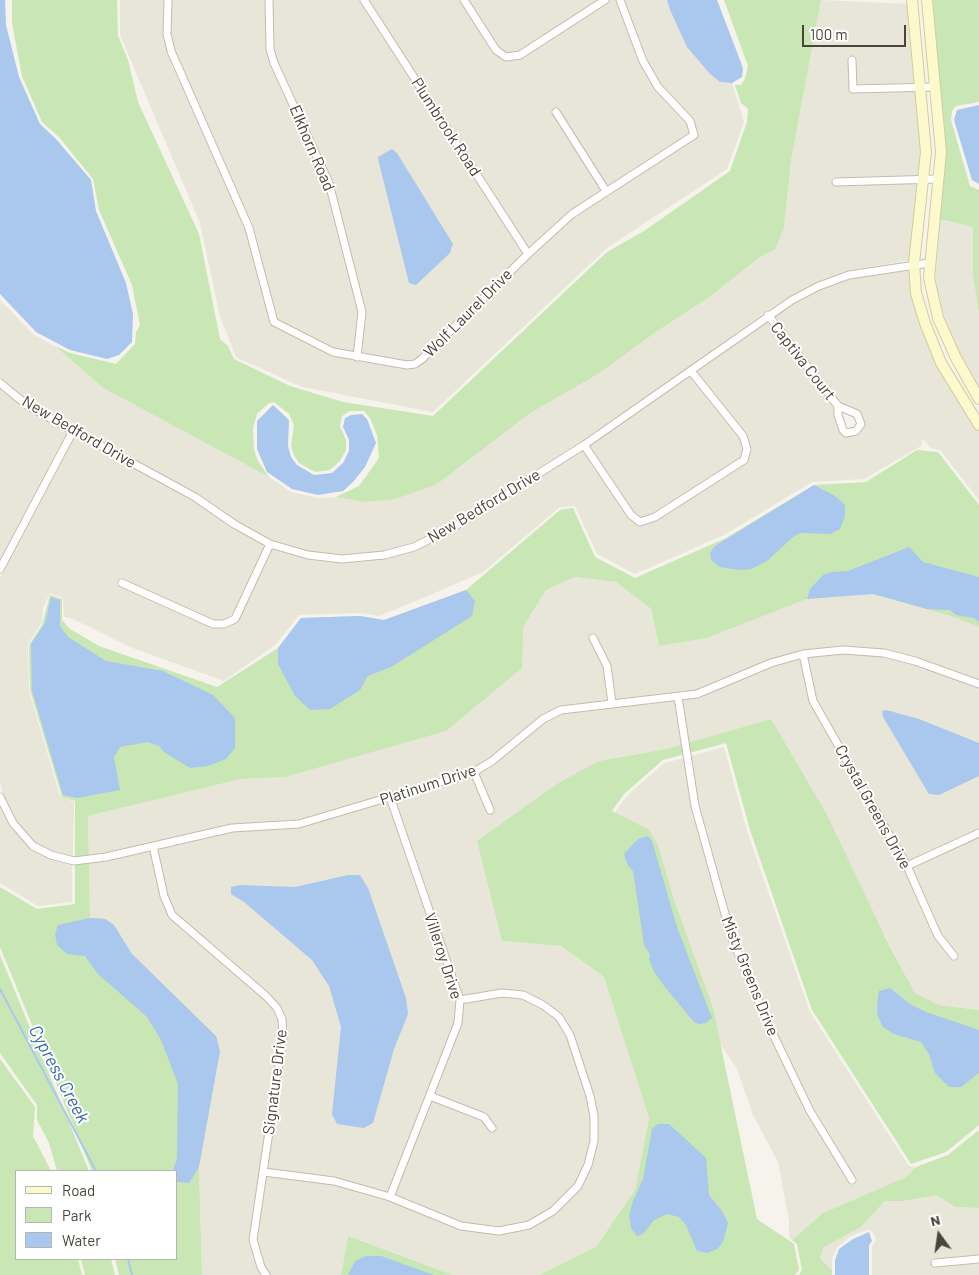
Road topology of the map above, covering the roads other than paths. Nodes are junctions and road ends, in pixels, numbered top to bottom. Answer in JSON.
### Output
{"nodes":[{"id":1,"x":168,"y":0,"type":"edge"},
{"id":2,"x":269,"y":0,"type":"edge"},
{"id":3,"x":364,"y":0,"type":"edge"},
{"id":4,"x":464,"y":0,"type":"edge"},
{"id":5,"x":605,"y":0,"type":"edge"},
{"id":6,"x":620,"y":0,"type":"edge"},
{"id":7,"x":912,"y":0,"type":"edge"},
{"id":8,"x":927,"y":0,"type":"edge"},
{"id":9,"x":852,"y":60,"type":"dead end"},
{"id":10,"x":919,"y":87,"type":"junction"},
{"id":11,"x":934,"y":87,"type":"junction"},
{"id":12,"x":556,"y":112,"type":"dead end"},
{"id":13,"x":922,"y":179,"type":"junction"},
{"id":14,"x":937,"y":179,"type":"junction"},
{"id":15,"x":836,"y":182,"type":"dead end"},
{"id":16,"x":606,"y":191,"type":"junction"},
{"id":17,"x":528,"y":254,"type":"junction"},
{"id":18,"x":914,"y":263,"type":"junction"},
{"id":19,"x":929,"y":263,"type":"junction"},
{"id":20,"x":768,"y":315,"type":"junction"},
{"id":21,"x":357,"y":357,"type":"junction"},
{"id":22,"x":691,"y":370,"type":"junction"},
{"id":23,"x":0,"y":383,"type":"edge"},
{"id":24,"x":979,"y":399,"type":"edge"},
{"id":25,"x":838,"y":406,"type":"dead end"},
{"id":26,"x":979,"y":425,"type":"edge"},
{"id":27,"x":73,"y":431,"type":"junction"},
{"id":28,"x":584,"y":444,"type":"junction"},
{"id":29,"x":270,"y":544,"type":"junction"},
{"id":30,"x":0,"y":569,"type":"edge"},
{"id":31,"x":122,"y":583,"type":"dead end"},
{"id":32,"x":593,"y":638,"type":"dead end"},
{"id":33,"x":803,"y":654,"type":"junction"},
{"id":34,"x":979,"y":684,"type":"edge"},
{"id":35,"x":678,"y":697,"type":"junction"},
{"id":36,"x":612,"y":703,"type":"junction"},
{"id":37,"x":474,"y":772,"type":"junction"},
{"id":38,"x":0,"y":797,"type":"edge"},
{"id":39,"x":390,"y":797,"type":"junction"},
{"id":40,"x":490,"y":810,"type":"dead end"},
{"id":41,"x":979,"y":833,"type":"edge"},
{"id":42,"x":153,"y":846,"type":"junction"},
{"id":43,"x":907,"y":866,"type":"junction"},
{"id":44,"x":954,"y":956,"type":"dead end"},
{"id":45,"x":460,"y":1000,"type":"junction"},
{"id":46,"x":430,"y":1096,"type":"junction"},
{"id":47,"x":492,"y":1128,"type":"dead end"},
{"id":48,"x":264,"y":1172,"type":"junction"},
{"id":49,"x":852,"y":1180,"type":"dead end"},
{"id":50,"x":390,"y":1197,"type":"junction"},
{"id":51,"x":979,"y":1259,"type":"edge"},
{"id":52,"x":935,"y":1263,"type":"dead end"},
{"id":53,"x":266,"y":1275,"type":"edge"}],
"edges":[{"from":1,"to":21,"type":"street","name":"Wolf Laurel Drive"},
{"from":2,"to":21,"type":"street","name":"Elkhorn Road"},
{"from":3,"to":17,"type":"street","name":"Plumbrook Road"},
{"from":4,"to":5,"type":"street"},
{"from":6,"to":16,"type":"street","name":"Wolf Laurel Drive"},
{"from":7,"to":10,"type":"street"},
{"from":8,"to":11,"type":"street"},
{"from":9,"to":10,"type":"street"},
{"from":10,"to":11,"type":"street"},
{"from":10,"to":13,"type":"street"},
{"from":11,"to":14,"type":"street"},
{"from":12,"to":16,"type":"street"},
{"from":13,"to":14,"type":"street"},
{"from":13,"to":15,"type":"street"},
{"from":13,"to":18,"type":"street"},
{"from":14,"to":19,"type":"street"},
{"from":16,"to":17,"type":"street","name":"Wolf Laurel Drive"},
{"from":17,"to":21,"type":"street","name":"Wolf Laurel Drive"},
{"from":18,"to":19,"type":"street","name":"New Bedford Drive"},
{"from":18,"to":20,"type":"street","name":"New Bedford Drive"},
{"from":18,"to":26,"type":"street"},
{"from":19,"to":24,"type":"street"},
{"from":20,"to":22,"type":"street","name":"New Bedford Drive"},
{"from":20,"to":25,"type":"street","name":"Captiva Court"},
{"from":22,"to":28,"type":"street","name":"New Bedford Drive"},
{"from":22,"to":28,"type":"street"},
{"from":23,"to":27,"type":"street","name":"New Bedford Drive"},
{"from":27,"to":29,"type":"street","name":"New Bedford Drive"},
{"from":27,"to":30,"type":"street"},
{"from":28,"to":29,"type":"street","name":"New Bedford Drive"},
{"from":29,"to":31,"type":"street"},
{"from":32,"to":36,"type":"street"},
{"from":33,"to":34,"type":"street","name":"Platinum Drive"},
{"from":33,"to":35,"type":"street","name":"Platinum Drive"},
{"from":33,"to":43,"type":"street","name":"Crystal Greens Drive"},
{"from":35,"to":36,"type":"street","name":"Platinum Drive"},
{"from":35,"to":49,"type":"street","name":"Misty Greens Drive"},
{"from":36,"to":37,"type":"street","name":"Platinum Drive"},
{"from":37,"to":39,"type":"street","name":"Platinum Drive"},
{"from":37,"to":40,"type":"street"},
{"from":38,"to":42,"type":"street","name":"Platinum Drive"},
{"from":39,"to":42,"type":"street","name":"Platinum Drive"},
{"from":39,"to":45,"type":"street","name":"Villeroy Drive"},
{"from":41,"to":43,"type":"street"},
{"from":42,"to":48,"type":"street","name":"Signature Drive"},
{"from":43,"to":44,"type":"street","name":"Crystal Greens Drive"},
{"from":45,"to":46,"type":"street","name":"Villeroy Drive"},
{"from":45,"to":50,"type":"street"},
{"from":46,"to":47,"type":"street"},
{"from":46,"to":50,"type":"street","name":"Villeroy Drive"},
{"from":48,"to":50,"type":"street"},
{"from":48,"to":53,"type":"street","name":"Signature Drive"},
{"from":51,"to":52,"type":"street"}]}
